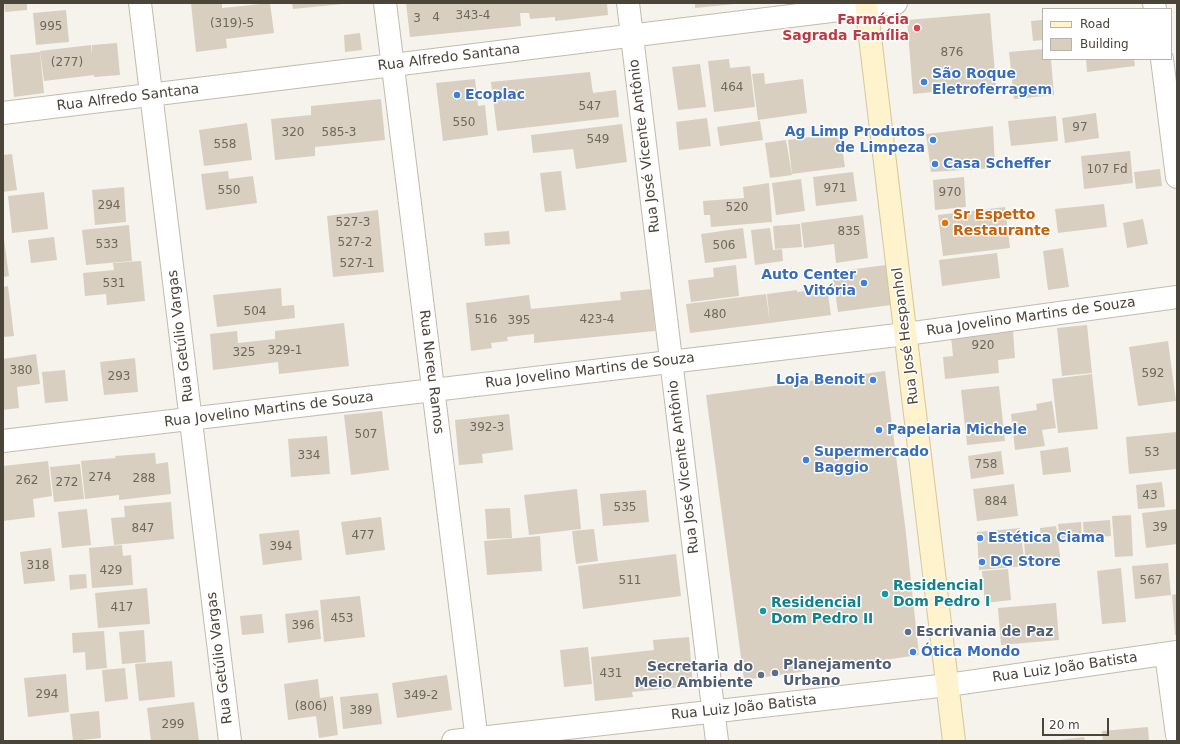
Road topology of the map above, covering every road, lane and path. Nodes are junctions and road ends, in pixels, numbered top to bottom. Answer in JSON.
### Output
{"nodes":[{"id":1,"x":140,"y":3,"type":"edge"},
{"id":2,"x":385,"y":3,"type":"edge"},
{"id":3,"x":628,"y":3,"type":"edge"},
{"id":4,"x":896,"y":3,"type":"edge"},
{"id":5,"x":866,"y":5,"type":"edge"},
{"id":6,"x":632,"y":35,"type":"junction"},
{"id":7,"x":1162,"y":60,"type":"edge"},
{"id":8,"x":393,"y":65,"type":"junction"},
{"id":9,"x":152,"y":95,"type":"junction"},
{"id":10,"x":3,"y":113,"type":"edge"},
{"id":11,"x":1177,"y":176,"type":"edge"},
{"id":12,"x":1177,"y":297,"type":"edge"},
{"id":13,"x":906,"y":334,"type":"junction"},
{"id":14,"x":671,"y":362,"type":"junction"},
{"id":15,"x":433,"y":390,"type":"junction"},
{"id":16,"x":191,"y":419,"type":"junction"},
{"id":17,"x":3,"y":441,"type":"edge"},
{"id":18,"x":1171,"y":653,"type":"edge"},
{"id":19,"x":948,"y":685,"type":"junction"},
{"id":20,"x":713,"y":711,"type":"junction"},
{"id":21,"x":1177,"y":735,"type":"edge"},
{"id":22,"x":477,"y":740,"type":"edge"},
{"id":23,"x":230,"y":741,"type":"edge"},
{"id":24,"x":453,"y":741,"type":"edge"},
{"id":25,"x":717,"y":741,"type":"edge"},
{"id":26,"x":954,"y":741,"type":"edge"}],
"edges":[{"from":1,"to":9,"type":"street","name":"Rua Getúlio Vargas"},
{"from":2,"to":8,"type":"street","name":"Rua Nereu Ramos"},
{"from":3,"to":6,"type":"street","name":"Rua José Vicente Antônio"},
{"from":4,"to":5,"type":"street","name":"Rua Alfredo Santana"},
{"from":5,"to":6,"type":"street","name":"Rua Alfredo Santana"},
{"from":5,"to":13,"type":"main road","name":"Rua José Hespanhol"},
{"from":6,"to":8,"type":"street","name":"Rua Alfredo Santana"},
{"from":6,"to":14,"type":"street","name":"Rua José Vicente Antônio"},
{"from":7,"to":11,"type":"street"},
{"from":8,"to":9,"type":"street","name":"Rua Alfredo Santana"},
{"from":8,"to":15,"type":"street","name":"Rua Nereu Ramos"},
{"from":9,"to":10,"type":"street","name":"Rua Alfredo Santana"},
{"from":9,"to":16,"type":"street","name":"Rua Getúlio Vargas"},
{"from":12,"to":13,"type":"street","name":"Rua Jovelino Martins de Souza"},
{"from":13,"to":14,"type":"street","name":"Rua Jovelino Martins de Souza"},
{"from":13,"to":19,"type":"main road","name":"Rua José Hespanhol"},
{"from":14,"to":15,"type":"street","name":"Rua Jovelino Martins de Souza"},
{"from":14,"to":20,"type":"street","name":"Rua José Vicente Antônio"},
{"from":15,"to":16,"type":"street","name":"Rua Jovelino Martins de Souza"},
{"from":15,"to":22,"type":"street","name":"Rua Nereu Ramos"},
{"from":16,"to":17,"type":"street","name":"Rua Jovelino Martins de Souza"},
{"from":16,"to":23,"type":"street","name":"Rua Getúlio Vargas"},
{"from":18,"to":19,"type":"street","name":"Rua Luiz João Batista"},
{"from":18,"to":21,"type":"street"},
{"from":19,"to":20,"type":"street","name":"Rua Luiz João Batista"},
{"from":19,"to":26,"type":"main road","name":"Rua José Hespanhol"},
{"from":20,"to":22,"type":"street","name":"Rua Luiz João Batista"},
{"from":20,"to":25,"type":"street","name":"Rua José Vicente Antônio"},
{"from":22,"to":24,"type":"street","name":"Rua Luiz João Batista"}]}
